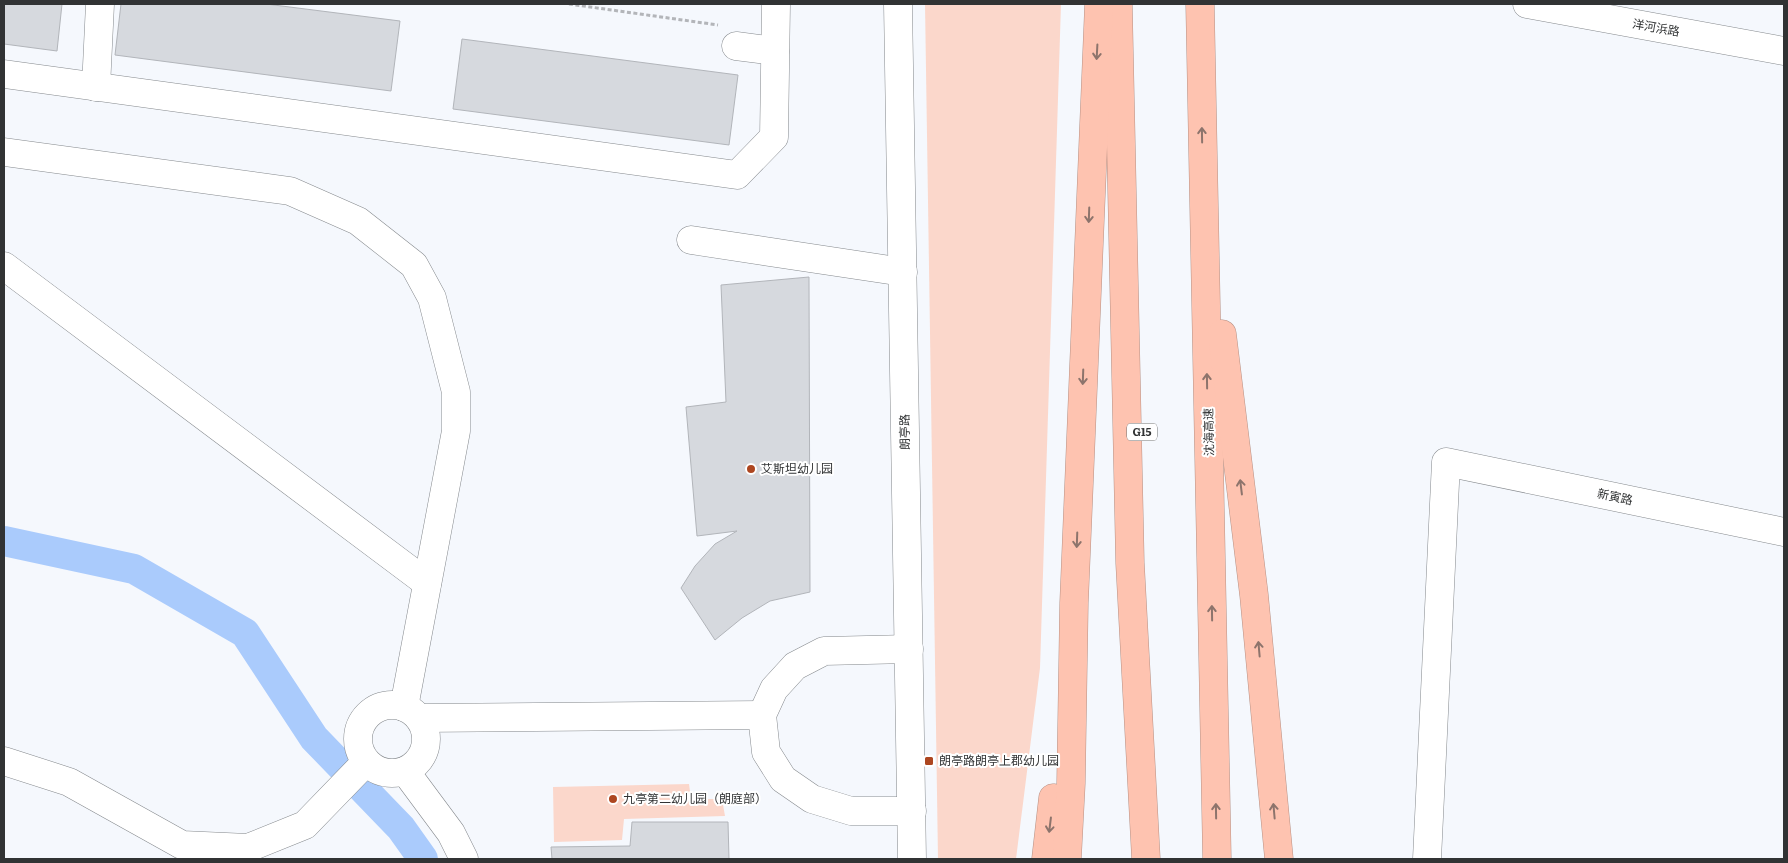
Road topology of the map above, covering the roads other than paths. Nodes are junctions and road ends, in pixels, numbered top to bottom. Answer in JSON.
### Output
{"nodes":[{"id":1,"x":100,"y":4,"type":"edge"},
{"id":2,"x":776,"y":4,"type":"edge"},
{"id":3,"x":898,"y":4,"type":"edge"},
{"id":4,"x":1099,"y":4,"type":"edge"},
{"id":5,"x":1118,"y":4,"type":"edge"},
{"id":6,"x":1134,"y":4,"type":"edge"},
{"id":7,"x":1200,"y":4,"type":"edge"},
{"id":8,"x":1527,"y":4,"type":"edge"},
{"id":9,"x":731,"y":36,"type":"road end"},
{"id":10,"x":775,"y":51,"type":"junction"},
{"id":11,"x":1784,"y":51,"type":"edge"},
{"id":12,"x":4,"y":74,"type":"edge"},
{"id":13,"x":96,"y":87,"type":"junction"},
{"id":14,"x":4,"y":152,"type":"edge"},
{"id":15,"x":1203,"y":184,"type":"junction"},
{"id":16,"x":692,"y":240,"type":"dead end"},
{"id":17,"x":4,"y":266,"type":"edge"},
{"id":18,"x":903,"y":272,"type":"junction"},
{"id":19,"x":1784,"y":532,"type":"edge"},
{"id":20,"x":427,"y":583,"type":"junction"},
{"id":21,"x":1074,"y":603,"type":"junction"},
{"id":22,"x":909,"y":649,"type":"junction"},
{"id":23,"x":412,"y":712,"type":"junction"},
{"id":24,"x":762,"y":715,"type":"junction"},
{"id":25,"x":4,"y":761,"type":"edge"},
{"id":26,"x":366,"y":762,"type":"junction"},
{"id":27,"x":405,"y":771,"type":"junction"},
{"id":28,"x":912,"y":811,"type":"junction"},
{"id":29,"x":464,"y":859,"type":"edge"},
{"id":30,"x":912,"y":859,"type":"edge"},
{"id":31,"x":1046,"y":859,"type":"edge"},
{"id":32,"x":1067,"y":859,"type":"edge"},
{"id":33,"x":1146,"y":859,"type":"edge"},
{"id":34,"x":1151,"y":859,"type":"edge"},
{"id":35,"x":1218,"y":859,"type":"edge"},
{"id":36,"x":1279,"y":859,"type":"edge"},
{"id":37,"x":1427,"y":859,"type":"edge"}],
"edges":[{"from":1,"to":13,"type":"street"},
{"from":2,"to":10,"type":"street"},
{"from":3,"to":18,"type":"street","name":"朗亭路"},
{"from":4,"to":21,"type":"highway","one_way":true},
{"from":5,"to":33,"type":"highway"},
{"from":6,"to":34,"type":"highway","number":"G15"},
{"from":15,"to":7,"type":"highway","name":"沈海高速","one_way":true},
{"from":8,"to":11,"type":"street","name":"洋河浜路"},
{"from":9,"to":10,"type":"street"},
{"from":10,"to":13,"type":"street"},
{"from":12,"to":13,"type":"street"},
{"from":14,"to":20,"type":"street"},
{"from":35,"to":15,"type":"highway","name":"沈海高速","one_way":true},
{"from":36,"to":15,"type":"highway","one_way":true},
{"from":16,"to":18,"type":"street"},
{"from":17,"to":20,"type":"street"},
{"from":18,"to":22,"type":"street","name":"朗亭路"},
{"from":19,"to":37,"type":"street","name":"新寅路"},
{"from":20,"to":23,"type":"street"},
{"from":21,"to":31,"type":"highway","one_way":true},
{"from":21,"to":32,"type":"highway"},
{"from":22,"to":24,"type":"street"},
{"from":22,"to":28,"type":"street","name":"朗亭路"},
{"from":23,"to":24,"type":"street"},
{"from":23,"to":26,"type":"street"},
{"from":23,"to":27,"type":"street"},
{"from":24,"to":28,"type":"street"},
{"from":25,"to":26,"type":"street"},
{"from":26,"to":27,"type":"street"},
{"from":27,"to":29,"type":"street"},
{"from":28,"to":30,"type":"street","name":"朗亭路"}]}
